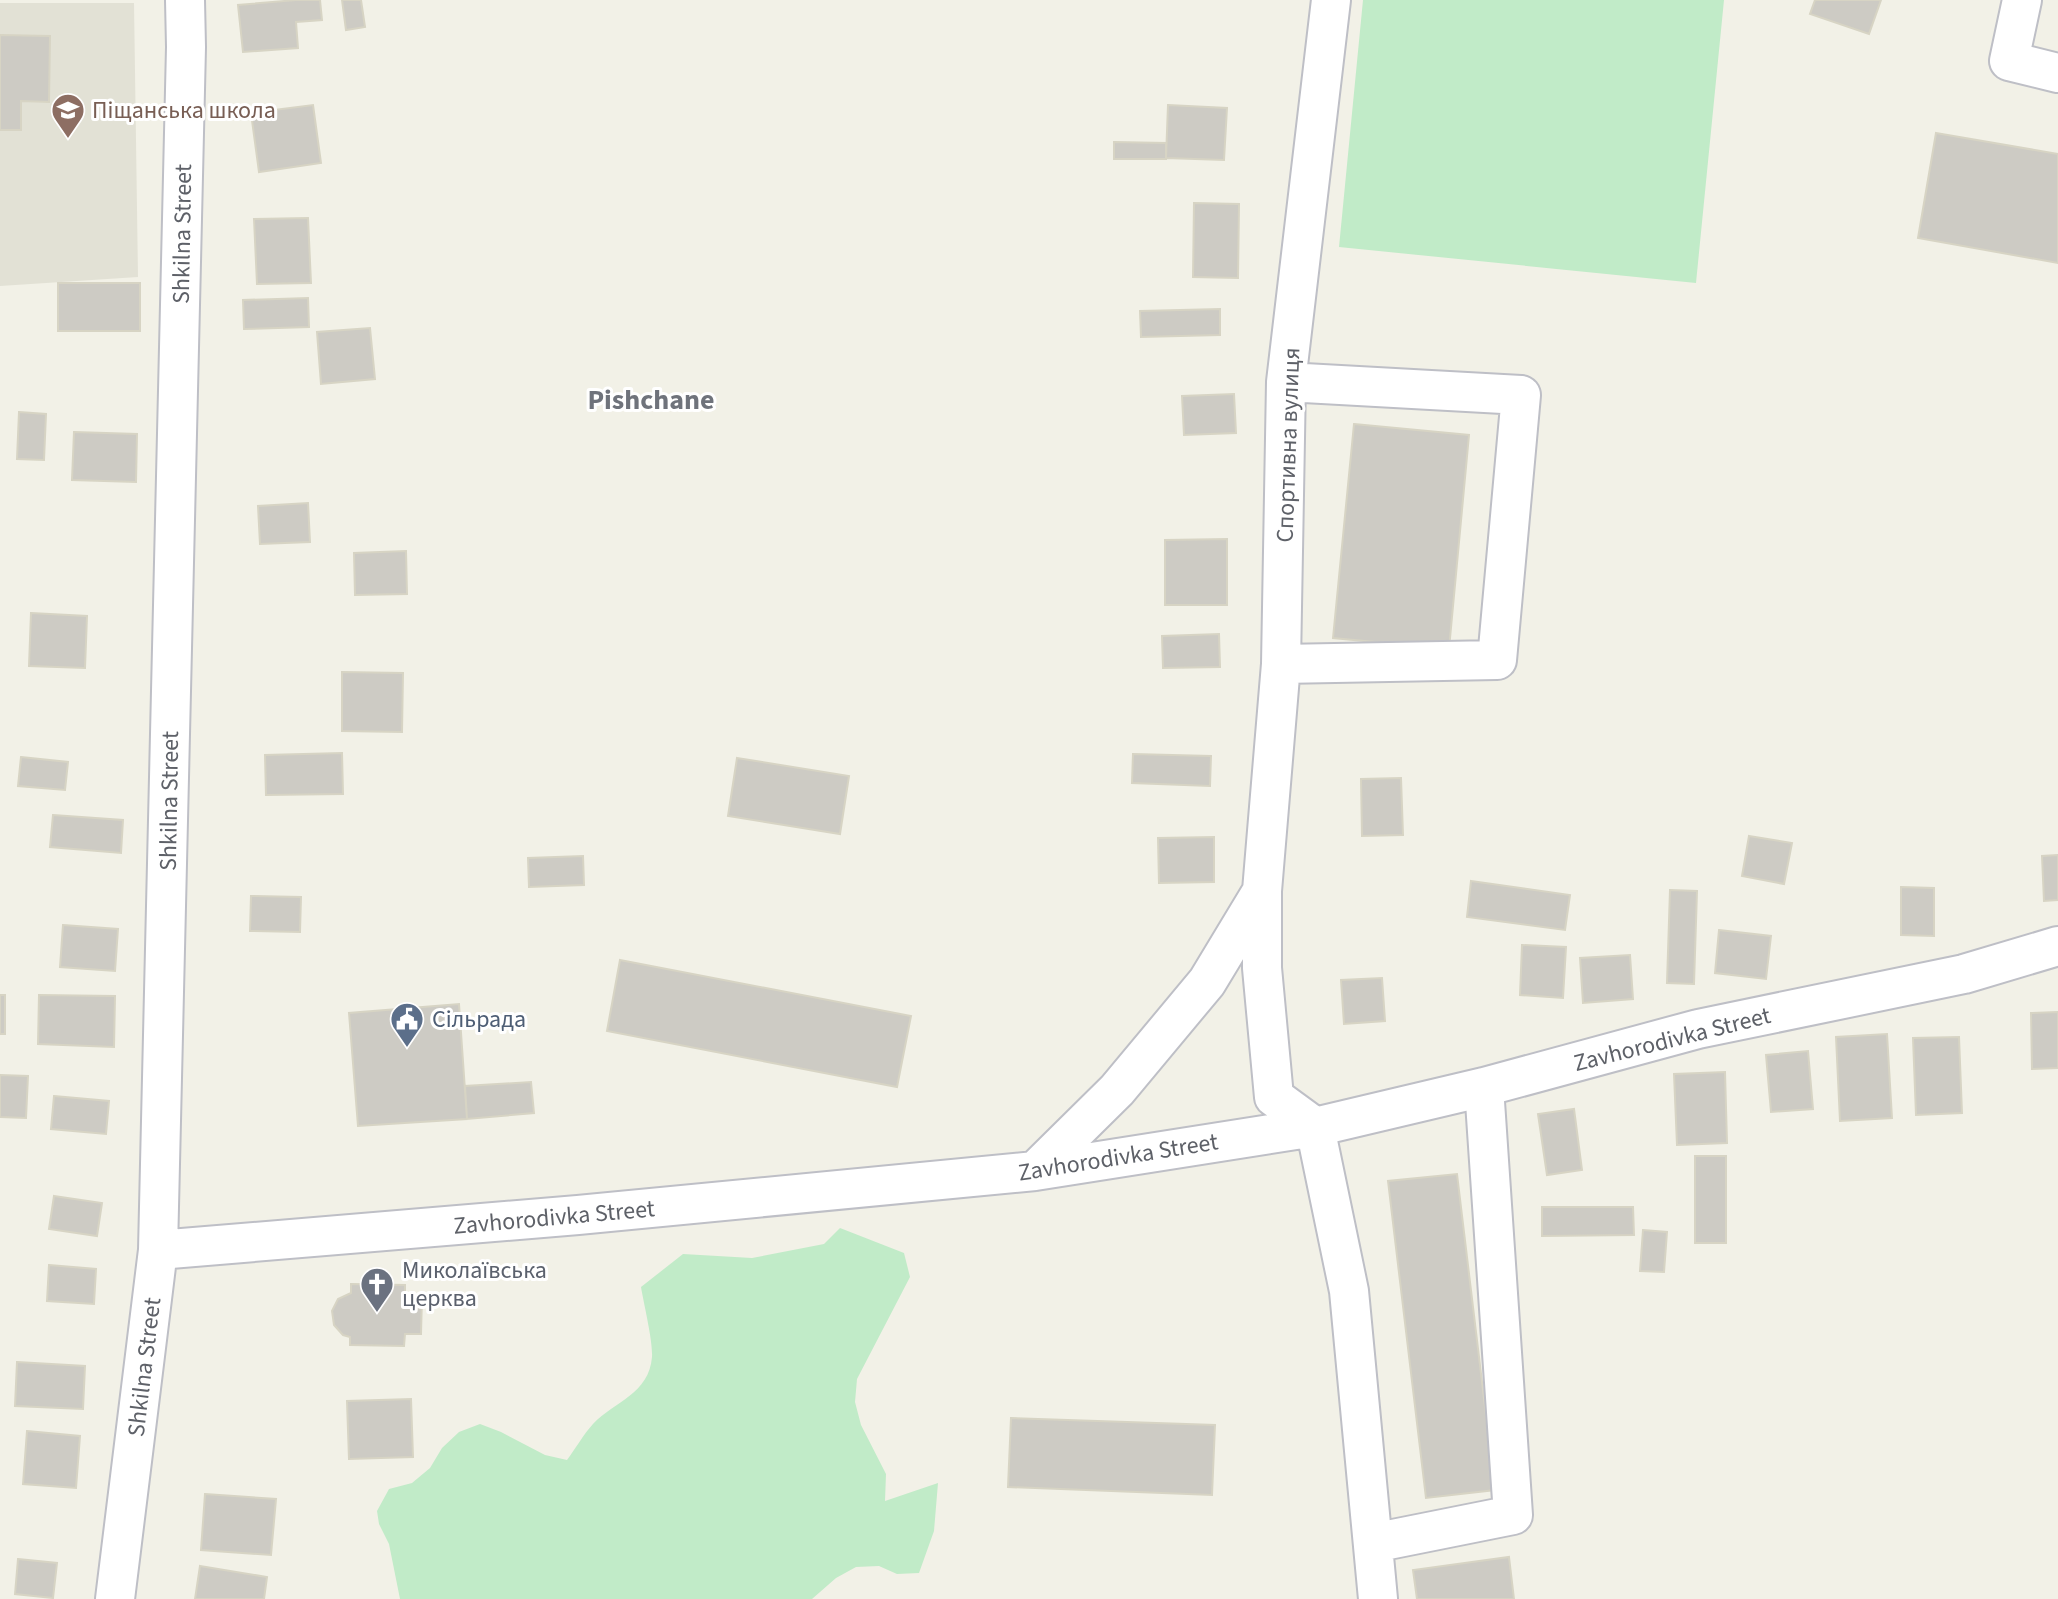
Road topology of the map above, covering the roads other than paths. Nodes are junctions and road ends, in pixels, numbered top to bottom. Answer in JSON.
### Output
{"nodes":[{"id":1,"x":185,"y":0,"type":"edge"},
{"id":2,"x":1331,"y":0,"type":"edge"},
{"id":3,"x":2022,"y":0,"type":"edge"},
{"id":4,"x":2058,"y":74,"type":"edge"},
{"id":5,"x":1286,"y":382,"type":"junction"},
{"id":6,"x":1282,"y":664,"type":"junction"},
{"id":7,"x":1262,"y":891,"type":"junction"},
{"id":8,"x":2058,"y":946,"type":"edge"},
{"id":9,"x":1484,"y":1087,"type":"junction"},
{"id":10,"x":1315,"y":1127,"type":"junction"},
{"id":11,"x":1035,"y":1171,"type":"junction"},
{"id":12,"x":158,"y":1250,"type":"junction"},
{"id":13,"x":1373,"y":1542,"type":"junction"},
{"id":14,"x":115,"y":1599,"type":"edge"},
{"id":15,"x":1378,"y":1599,"type":"edge"}],
"edges":[{"from":1,"to":12,"type":"street","name":"Shkilna Street"},
{"from":2,"to":5,"type":"street","name":"Спортивна вулиця"},
{"from":3,"to":4,"type":"street"},
{"from":5,"to":6,"type":"street","name":"Спортивна вулиця"},
{"from":5,"to":6,"type":"street"},
{"from":6,"to":7,"type":"street","name":"Спортивна вулиця"},
{"from":7,"to":10,"type":"street","name":"Спортивна вулиця"},
{"from":7,"to":11,"type":"street"},
{"from":8,"to":9,"type":"street","name":"Zavhorodivka Street"},
{"from":9,"to":10,"type":"street","name":"Zavhorodivka Street"},
{"from":9,"to":13,"type":"street"},
{"from":10,"to":11,"type":"street","name":"Zavhorodivka Street"},
{"from":10,"to":13,"type":"street"},
{"from":11,"to":12,"type":"street","name":"Zavhorodivka Street"},
{"from":12,"to":14,"type":"street","name":"Shkilna Street"},
{"from":13,"to":15,"type":"street"}]}
